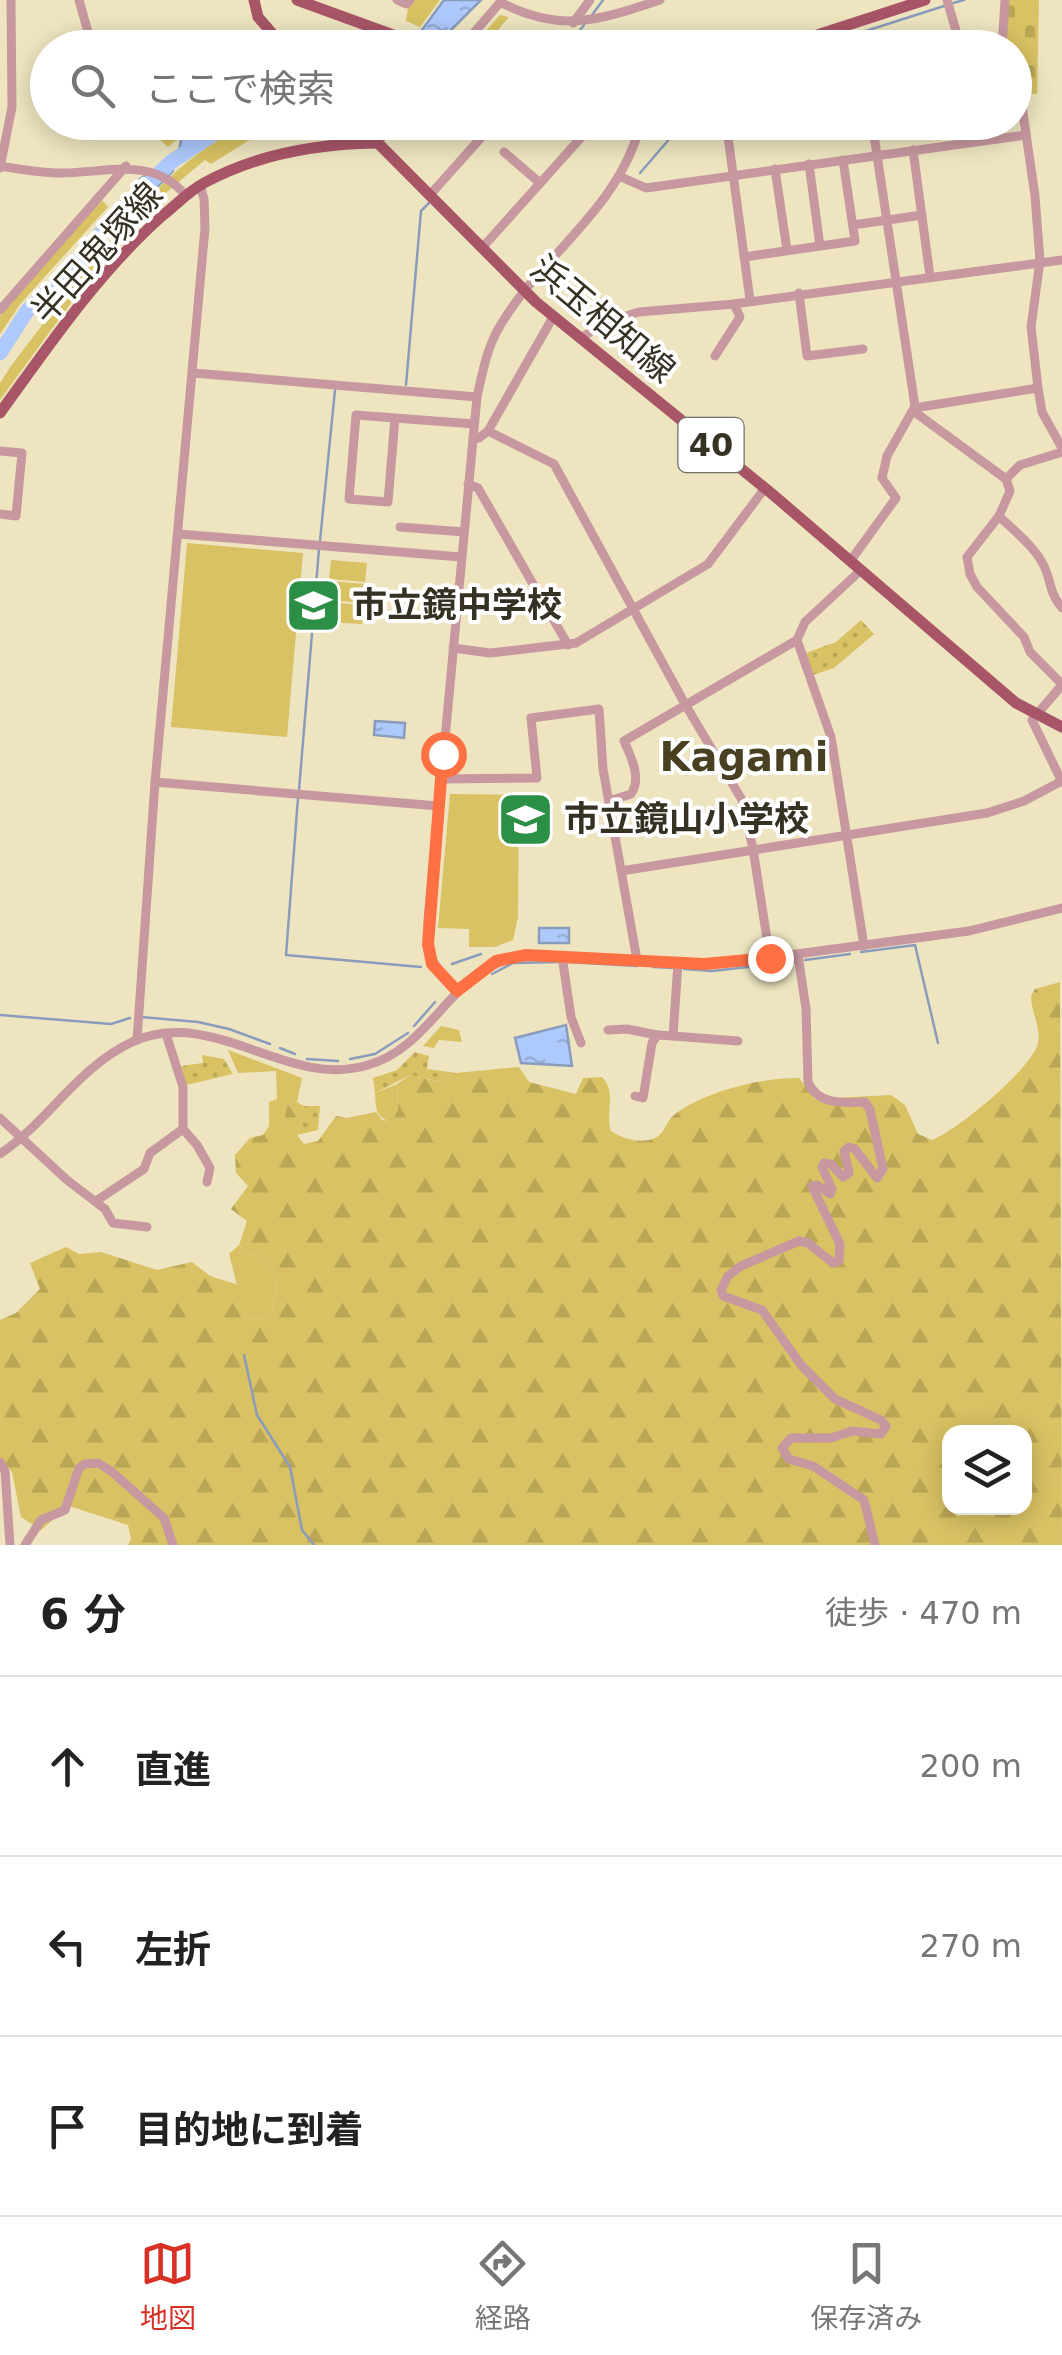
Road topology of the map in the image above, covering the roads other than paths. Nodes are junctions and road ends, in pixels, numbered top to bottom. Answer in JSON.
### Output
{"nodes":[{"id":1,"x":11,"y":0,"type":"edge"},
{"id":2,"x":79,"y":0,"type":"edge"},
{"id":3,"x":254,"y":0,"type":"edge"},
{"id":4,"x":297,"y":0,"type":"edge"},
{"id":5,"x":398,"y":0,"type":"edge"},
{"id":6,"x":410,"y":0,"type":"edge"},
{"id":7,"x":590,"y":0,"type":"edge"},
{"id":8,"x":660,"y":0,"type":"edge"},
{"id":9,"x":924,"y":0,"type":"edge"},
{"id":10,"x":948,"y":0,"type":"edge"},
{"id":11,"x":1005,"y":0,"type":"edge"},
{"id":12,"x":501,"y":1,"type":"edge"},
{"id":13,"x":582,"y":22,"type":"junction"},
{"id":14,"x":0,"y":30,"type":"edge"},
{"id":15,"x":87,"y":30,"type":"edge"},
{"id":16,"x":269,"y":30,"type":"edge"},
{"id":17,"x":378,"y":30,"type":"edge"},
{"id":18,"x":476,"y":30,"type":"edge"},
{"id":19,"x":846,"y":30,"type":"edge"},
{"id":20,"x":956,"y":30,"type":"edge"},
{"id":21,"x":1003,"y":30,"type":"edge"},
{"id":22,"x":12,"y":32,"type":"junction"},
{"id":23,"x":373,"y":140,"type":"edge"},
{"id":24,"x":379,"y":140,"type":"edge"},
{"id":25,"x":480,"y":140,"type":"edge"},
{"id":26,"x":579,"y":140,"type":"edge"},
{"id":27,"x":634,"y":140,"type":"edge"},
{"id":28,"x":728,"y":140,"type":"edge"},
{"id":29,"x":875,"y":140,"type":"edge"},
{"id":30,"x":986,"y":140,"type":"edge"},
{"id":31,"x":1027,"y":140,"type":"edge"},
{"id":32,"x":978,"y":141,"type":"joint"},
{"id":33,"x":376,"y":143,"type":"junction"},
{"id":34,"x":913,"y":150,"type":"junction"},
{"id":35,"x":504,"y":152,"type":"dead end"},
{"id":36,"x":878,"y":155,"type":"junction"},
{"id":37,"x":843,"y":160,"type":"junction"},
{"id":38,"x":808,"y":164,"type":"junction"},
{"id":39,"x":0,"y":166,"type":"edge"},
{"id":40,"x":126,"y":166,"type":"junction"},
{"id":41,"x":775,"y":169,"type":"junction"},
{"id":42,"x":733,"y":175,"type":"junction"},
{"id":43,"x":620,"y":177,"type":"junction"},
{"id":44,"x":540,"y":184,"type":"junction"},
{"id":45,"x":200,"y":185,"type":"junction"},
{"id":46,"x":182,"y":190,"type":"junction"},
{"id":47,"x":430,"y":196,"type":"junction"},
{"id":48,"x":922,"y":215,"type":"junction"},
{"id":49,"x":888,"y":220,"type":"junction"},
{"id":50,"x":853,"y":225,"type":"junction"},
{"id":51,"x":820,"y":246,"type":"junction"},
{"id":52,"x":482,"y":248,"type":"junction"},
{"id":53,"x":787,"y":250,"type":"junction"},
{"id":54,"x":744,"y":256,"type":"junction"},
{"id":55,"x":1062,"y":260,"type":"edge"},
{"id":56,"x":1040,"y":261,"type":"junction"},
{"id":57,"x":930,"y":276,"type":"junction"},
{"id":58,"x":897,"y":280,"type":"junction"},
{"id":59,"x":525,"y":292,"type":"junction"},
{"id":60,"x":799,"y":293,"type":"junction"},
{"id":61,"x":750,"y":300,"type":"junction"},
{"id":62,"x":734,"y":304,"type":"junction"},
{"id":63,"x":0,"y":310,"type":"edge"},
{"id":64,"x":553,"y":317,"type":"junction"},
{"id":65,"x":580,"y":338,"type":"junction"},
{"id":66,"x":863,"y":349,"type":"dead end"},
{"id":67,"x":715,"y":356,"type":"dead end"},
{"id":68,"x":193,"y":373,"type":"junction"},
{"id":69,"x":1038,"y":388,"type":"junction"},
{"id":70,"x":477,"y":397,"type":"junction"},
{"id":71,"x":914,"y":408,"type":"junction"},
{"id":72,"x":0,"y":412,"type":"edge"},
{"id":73,"x":396,"y":418,"type":"junction"},
{"id":74,"x":474,"y":424,"type":"junction"},
{"id":75,"x":488,"y":431,"type":"junction"},
{"id":76,"x":472,"y":438,"type":"junction"},
{"id":77,"x":1062,"y":450,"type":"edge"},
{"id":78,"x":0,"y":451,"type":"edge"},
{"id":79,"x":1006,"y":480,"type":"junction"},
{"id":80,"x":468,"y":484,"type":"junction"},
{"id":81,"x":765,"y":488,"type":"junction"},
{"id":82,"x":0,"y":514,"type":"edge"},
{"id":83,"x":998,"y":516,"type":"junction"},
{"id":84,"x":400,"y":527,"type":"dead end"},
{"id":85,"x":464,"y":532,"type":"junction"},
{"id":86,"x":179,"y":534,"type":"junction"},
{"id":87,"x":462,"y":558,"type":"junction"},
{"id":88,"x":850,"y":560,"type":"junction"},
{"id":89,"x":861,"y":570,"type":"junction"},
{"id":90,"x":1062,"y":608,"type":"edge"},
{"id":91,"x":633,"y":609,"type":"junction"},
{"id":92,"x":797,"y":640,"type":"junction"},
{"id":93,"x":568,"y":645,"type":"junction"},
{"id":94,"x":453,"y":648,"type":"junction"},
{"id":95,"x":1062,"y":684,"type":"edge"},
{"id":96,"x":685,"y":704,"type":"junction"},
{"id":97,"x":1036,"y":715,"type":"junction"},
{"id":98,"x":1062,"y":727,"type":"edge"},
{"id":99,"x":441,"y":778,"type":"junction"},
{"id":100,"x":156,"y":782,"type":"junction"},
{"id":101,"x":1062,"y":782,"type":"edge"},
{"id":102,"x":609,"y":801,"type":"junction"},
{"id":103,"x":438,"y":806,"type":"junction"},
{"id":104,"x":847,"y":834,"type":"junction"},
{"id":105,"x":753,"y":849,"type":"junction"},
{"id":106,"x":621,"y":871,"type":"junction"},
{"id":107,"x":1062,"y":908,"type":"edge"},
{"id":108,"x":864,"y":946,"type":"junction"},
{"id":109,"x":798,"y":955,"type":"junction"},
{"id":110,"x":562,"y":956,"type":"junction"},
{"id":111,"x":770,"y":958,"type":"junction"},
{"id":112,"x":637,"y":960,"type":"junction"},
{"id":113,"x":678,"y":963,"type":"junction"},
{"id":114,"x":457,"y":991,"type":"junction"},
{"id":115,"x":608,"y":1030,"type":"dead end"},
{"id":116,"x":166,"y":1034,"type":"junction"},
{"id":117,"x":657,"y":1035,"type":"junction"},
{"id":118,"x":673,"y":1036,"type":"junction"},
{"id":119,"x":136,"y":1040,"type":"junction"},
{"id":120,"x":738,"y":1041,"type":"dead end"},
{"id":121,"x":581,"y":1042,"type":"dead end"},
{"id":122,"x":634,"y":1096,"type":"dead end"},
{"id":123,"x":0,"y":1118,"type":"edge"},
{"id":124,"x":183,"y":1130,"type":"junction"},
{"id":125,"x":24,"y":1138,"type":"junction"},
{"id":126,"x":0,"y":1154,"type":"edge"},
{"id":127,"x":207,"y":1182,"type":"dead end"},
{"id":128,"x":96,"y":1202,"type":"junction"},
{"id":129,"x":148,"y":1227,"type":"dead end"},
{"id":130,"x":0,"y":1462,"type":"edge"},
{"id":131,"x":10,"y":1545,"type":"edge"},
{"id":132,"x":25,"y":1545,"type":"edge"},
{"id":133,"x":173,"y":1545,"type":"edge"},
{"id":134,"x":876,"y":1545,"type":"edge"}],
"edges":[{"from":1,"to":22,"type":"street"},
{"from":2,"to":15,"type":"street"},
{"from":3,"to":16,"type":"main road"},
{"from":4,"to":17,"type":"main road"},
{"from":5,"to":6,"type":"street"},
{"from":7,"to":13,"type":"street"},
{"from":8,"to":13,"type":"street"},
{"from":9,"to":19,"type":"main road"},
{"from":10,"to":20,"type":"street"},
{"from":11,"to":21,"type":"street"},
{"from":12,"to":13,"type":"street"},
{"from":12,"to":18,"type":"street"},
{"from":14,"to":22,"type":"street"},
{"from":22,"to":39,"type":"street"},
{"from":23,"to":33,"type":"main road","name":"浜玉相知線","number":"40"},
{"from":24,"to":33,"type":"street"},
{"from":25,"to":47,"type":"street"},
{"from":26,"to":44,"type":"street"},
{"from":27,"to":43,"type":"street"},
{"from":28,"to":42,"type":"street"},
{"from":29,"to":36,"type":"street"},
{"from":30,"to":32,"type":"street"},
{"from":31,"to":56,"type":"street"},
{"from":32,"to":34,"type":"street"},
{"from":33,"to":45,"type":"main road","name":"半田鬼塚線"},
{"from":33,"to":47,"type":"main road","name":"浜玉相知線","number":"40"},
{"from":34,"to":36,"type":"street"},
{"from":34,"to":48,"type":"street"},
{"from":35,"to":44,"type":"street"},
{"from":36,"to":37,"type":"street"},
{"from":36,"to":49,"type":"street"},
{"from":37,"to":38,"type":"street"},
{"from":37,"to":50,"type":"street"},
{"from":38,"to":41,"type":"street"},
{"from":38,"to":51,"type":"street"},
{"from":39,"to":40,"type":"street"},
{"from":40,"to":46,"type":"street"},
{"from":40,"to":63,"type":"street"},
{"from":41,"to":42,"type":"street"},
{"from":41,"to":53,"type":"street"},
{"from":42,"to":43,"type":"street"},
{"from":42,"to":54,"type":"street"},
{"from":43,"to":59,"type":"street"},
{"from":44,"to":52,"type":"street"},
{"from":45,"to":46,"type":"main road","name":"半田鬼塚線"},
{"from":45,"to":68,"type":"street"},
{"from":46,"to":72,"type":"main road","name":"半田鬼塚線"},
{"from":47,"to":52,"type":"main road","name":"浜玉相知線","number":"40"},
{"from":48,"to":49,"type":"street"},
{"from":48,"to":57,"type":"street"},
{"from":49,"to":50,"type":"street"},
{"from":49,"to":58,"type":"street"},
{"from":50,"to":51,"type":"street"},
{"from":51,"to":53,"type":"street"},
{"from":52,"to":59,"type":"main road","name":"浜玉相知線","number":"40"},
{"from":53,"to":54,"type":"street"},
{"from":54,"to":61,"type":"street"},
{"from":55,"to":56,"type":"street"},
{"from":56,"to":57,"type":"street"},
{"from":56,"to":69,"type":"street"},
{"from":57,"to":58,"type":"street"},
{"from":58,"to":60,"type":"street"},
{"from":58,"to":71,"type":"street"},
{"from":59,"to":64,"type":"main road","name":"浜玉相知線","number":"40"},
{"from":59,"to":70,"type":"street"},
{"from":60,"to":61,"type":"street"},
{"from":60,"to":66,"type":"street"},
{"from":61,"to":62,"type":"street"},
{"from":62,"to":65,"type":"street"},
{"from":62,"to":67,"type":"street"},
{"from":64,"to":65,"type":"main road","name":"浜玉相知線","number":"40"},
{"from":64,"to":75,"type":"street"},
{"from":65,"to":81,"type":"main road","name":"浜玉相知線","number":"40"},
{"from":68,"to":70,"type":"street"},
{"from":68,"to":86,"type":"street"},
{"from":69,"to":71,"type":"street"},
{"from":69,"to":77,"type":"street"},
{"from":70,"to":74,"type":"street"},
{"from":71,"to":79,"type":"street"},
{"from":71,"to":88,"type":"street"},
{"from":73,"to":73,"type":"street"},
{"from":73,"to":74,"type":"street"},
{"from":74,"to":76,"type":"street"},
{"from":75,"to":76,"type":"street"},
{"from":75,"to":91,"type":"street"},
{"from":76,"to":80,"type":"street"},
{"from":77,"to":79,"type":"street"},
{"from":78,"to":82,"type":"street"},
{"from":79,"to":83,"type":"street"},
{"from":80,"to":85,"type":"street"},
{"from":80,"to":93,"type":"street"},
{"from":81,"to":88,"type":"main road","name":"浜玉相知線","number":"40"},
{"from":81,"to":91,"type":"street"},
{"from":83,"to":90,"type":"street"},
{"from":83,"to":95,"type":"street"},
{"from":84,"to":85,"type":"street"},
{"from":85,"to":87,"type":"street"},
{"from":86,"to":87,"type":"street"},
{"from":86,"to":100,"type":"street"},
{"from":87,"to":94,"type":"street"},
{"from":88,"to":89,"type":"main road","name":"浜玉相知線","number":"40"},
{"from":89,"to":92,"type":"street"},
{"from":89,"to":97,"type":"main road","name":"浜玉相知線","number":"40"},
{"from":91,"to":93,"type":"street"},
{"from":91,"to":96,"type":"street"},
{"from":92,"to":96,"type":"street"},
{"from":92,"to":104,"type":"street"},
{"from":93,"to":94,"type":"street"},
{"from":94,"to":99,"type":"street"},
{"from":95,"to":97,"type":"street"},
{"from":96,"to":102,"type":"street"},
{"from":96,"to":105,"type":"street"},
{"from":97,"to":98,"type":"main road","name":"浜玉相知線","number":"40"},
{"from":97,"to":101,"type":"street"},
{"from":99,"to":102,"type":"street"},
{"from":99,"to":103,"type":"street"},
{"from":100,"to":103,"type":"street"},
{"from":100,"to":119,"type":"street"},
{"from":101,"to":104,"type":"street"},
{"from":102,"to":106,"type":"street"},
{"from":103,"to":114,"type":"street"},
{"from":104,"to":105,"type":"street"},
{"from":104,"to":108,"type":"street"},
{"from":105,"to":106,"type":"street"},
{"from":105,"to":111,"type":"street"},
{"from":106,"to":112,"type":"street"},
{"from":107,"to":108,"type":"street"},
{"from":108,"to":109,"type":"street"},
{"from":109,"to":111,"type":"street"},
{"from":109,"to":134,"type":"street"},
{"from":110,"to":112,"type":"street"},
{"from":110,"to":114,"type":"street"},
{"from":110,"to":121,"type":"street"},
{"from":111,"to":113,"type":"street"},
{"from":112,"to":113,"type":"street"},
{"from":113,"to":118,"type":"street"},
{"from":114,"to":116,"type":"street"},
{"from":115,"to":117,"type":"street"},
{"from":116,"to":119,"type":"street"},
{"from":116,"to":124,"type":"street"},
{"from":117,"to":118,"type":"street"},
{"from":117,"to":122,"type":"street"},
{"from":118,"to":120,"type":"street"},
{"from":119,"to":125,"type":"street"},
{"from":123,"to":125,"type":"street"},
{"from":124,"to":127,"type":"street"},
{"from":124,"to":128,"type":"street"},
{"from":125,"to":126,"type":"street"},
{"from":125,"to":128,"type":"street"},
{"from":128,"to":129,"type":"street"},
{"from":130,"to":131,"type":"street"},
{"from":132,"to":133,"type":"street"}]}
